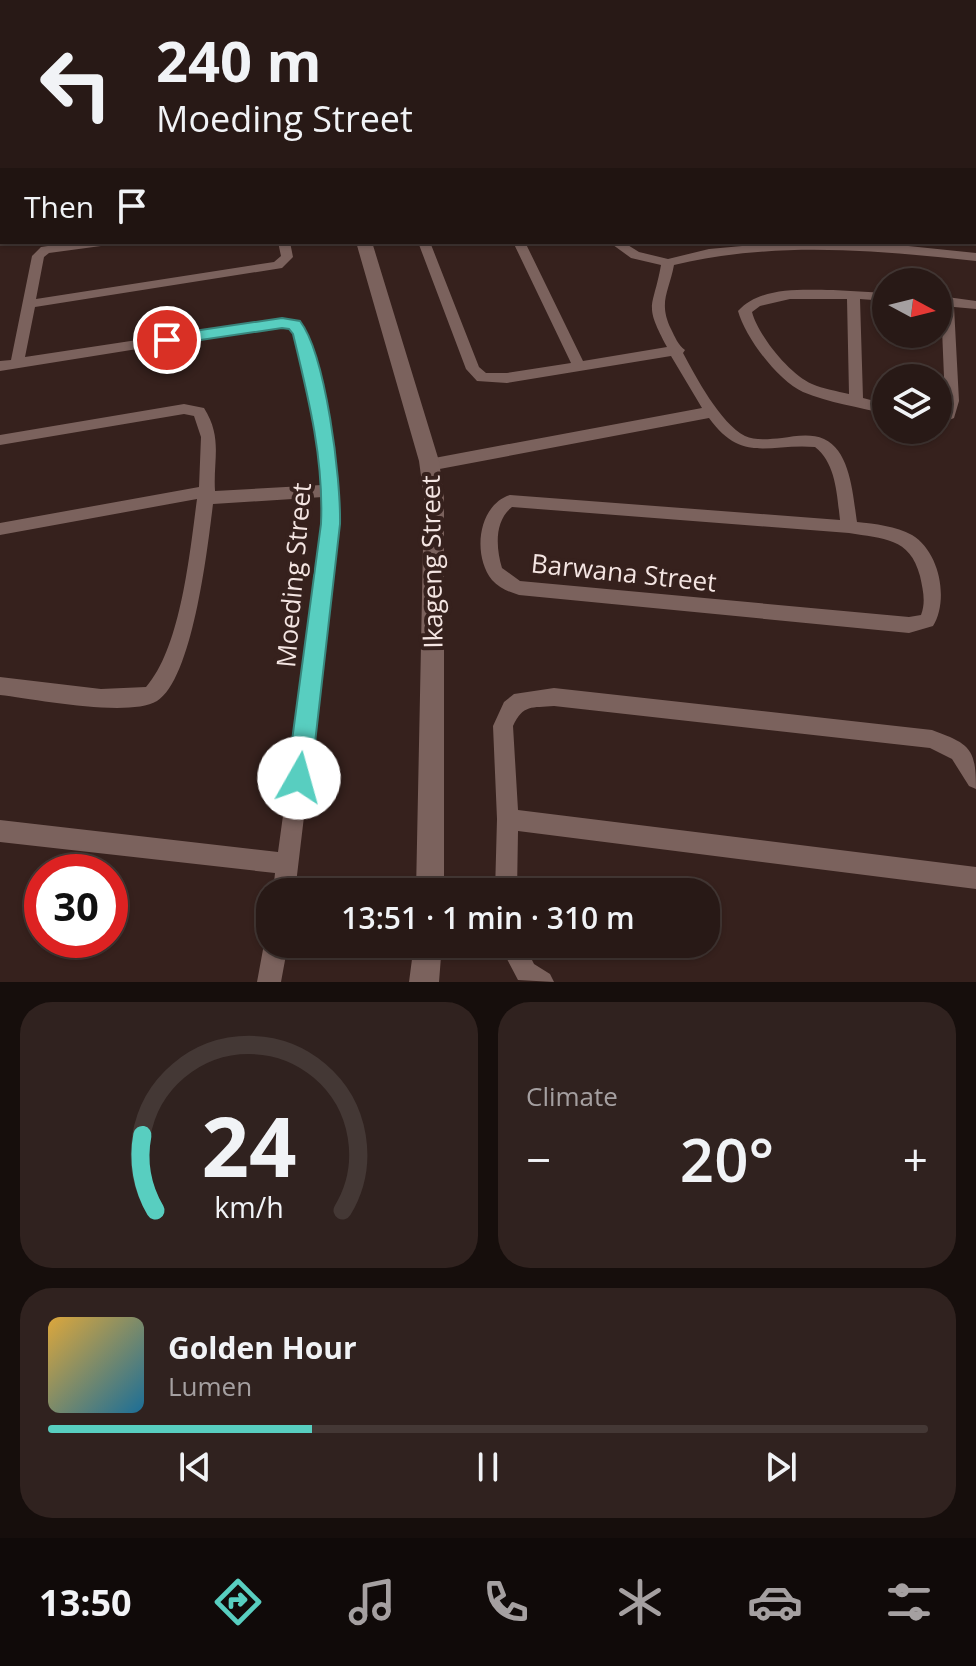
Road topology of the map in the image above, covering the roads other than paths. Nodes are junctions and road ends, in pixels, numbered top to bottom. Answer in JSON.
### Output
{"nodes":[{"id":1,"x":90,"y":244,"type":"edge"},
{"id":2,"x":284,"y":244,"type":"edge"},
{"id":3,"x":365,"y":244,"type":"edge"},
{"id":4,"x":425,"y":244,"type":"edge"},
{"id":5,"x":520,"y":244,"type":"edge"},
{"id":6,"x":618,"y":244,"type":"edge"},
{"id":7,"x":941,"y":247,"type":"edge"},
{"id":8,"x":706,"y":248,"type":"edge"},
{"id":9,"x":976,"y":257,"type":"edge"},
{"id":10,"x":668,"y":263,"type":"junction"},
{"id":11,"x":853,"y":296,"type":"junction"},
{"id":12,"x":872,"y":297,"type":"edge"},
{"id":13,"x":952,"y":302,"type":"edge"},
{"id":14,"x":30,"y":304,"type":"junction"},
{"id":15,"x":976,"y":305,"type":"edge"},
{"id":16,"x":678,"y":350,"type":"junction"},
{"id":17,"x":9,"y":365,"type":"edge"},
{"id":18,"x":579,"y":366,"type":"junction"},
{"id":19,"x":856,"y":402,"type":"junction"},
{"id":20,"x":872,"y":406,"type":"edge"},
{"id":21,"x":711,"y":412,"type":"junction"},
{"id":22,"x":0,"y":440,"type":"edge"},
{"id":23,"x":429,"y":465,"type":"junction"},
{"id":24,"x":332,"y":490,"type":"junction"},
{"id":25,"x":207,"y":495,"type":"junction"},
{"id":26,"x":849,"y":527,"type":"junction"},
{"id":27,"x":0,"y":529,"type":"edge"},
{"id":28,"x":0,"y":686,"type":"edge"},
{"id":29,"x":976,"y":779,"type":"edge"},
{"id":30,"x":508,"y":819,"type":"junction"},
{"id":31,"x":0,"y":831,"type":"edge"},
{"id":32,"x":288,"y":864,"type":"junction"},
{"id":33,"x":286,"y":878,"type":"edge"},
{"id":34,"x":430,"y":878,"type":"edge"},
{"id":35,"x":506,"y":878,"type":"edge"},
{"id":36,"x":976,"y":878,"type":"edge"},
{"id":37,"x":273,"y":958,"type":"edge"},
{"id":38,"x":427,"y":958,"type":"edge"},
{"id":39,"x":518,"y":958,"type":"edge"},
{"id":40,"x":269,"y":982,"type":"edge"},
{"id":41,"x":424,"y":982,"type":"edge"},
{"id":42,"x":542,"y":982,"type":"edge"}],
"edges":[{"from":1,"to":14,"type":"street"},
{"from":2,"to":14,"type":"street"},
{"from":3,"to":23,"type":"street","name":"Ikageng Street"},
{"from":4,"to":18,"type":"street"},
{"from":5,"to":18,"type":"street"},
{"from":6,"to":10,"type":"street"},
{"from":7,"to":8,"type":"street"},
{"from":7,"to":9,"type":"street"},
{"from":8,"to":10,"type":"street"},
{"from":10,"to":16,"type":"street"},
{"from":11,"to":12,"type":"street"},
{"from":11,"to":19,"type":"street"},
{"from":11,"to":19,"type":"street"},
{"from":13,"to":15,"type":"street"},
{"from":14,"to":17,"type":"street"},
{"from":16,"to":18,"type":"street"},
{"from":16,"to":21,"type":"street"},
{"from":17,"to":24,"type":"street","name":"Moeding Street"},
{"from":19,"to":20,"type":"street"},
{"from":21,"to":23,"type":"street"},
{"from":21,"to":26,"type":"street"},
{"from":22,"to":25,"type":"street"},
{"from":23,"to":34,"type":"street","name":"Ikageng Street"},
{"from":24,"to":25,"type":"street"},
{"from":24,"to":32,"type":"street","name":"Moeding Street"},
{"from":25,"to":27,"type":"street"},
{"from":25,"to":28,"type":"street"},
{"from":26,"to":26,"type":"street","name":"Barwana Street"},
{"from":29,"to":30,"type":"street"},
{"from":30,"to":35,"type":"street"},
{"from":30,"to":36,"type":"street"},
{"from":31,"to":32,"type":"street"},
{"from":32,"to":33,"type":"street","name":"Moeding Street"},
{"from":37,"to":40,"type":"street"},
{"from":38,"to":41,"type":"street"},
{"from":39,"to":42,"type":"street"}]}
